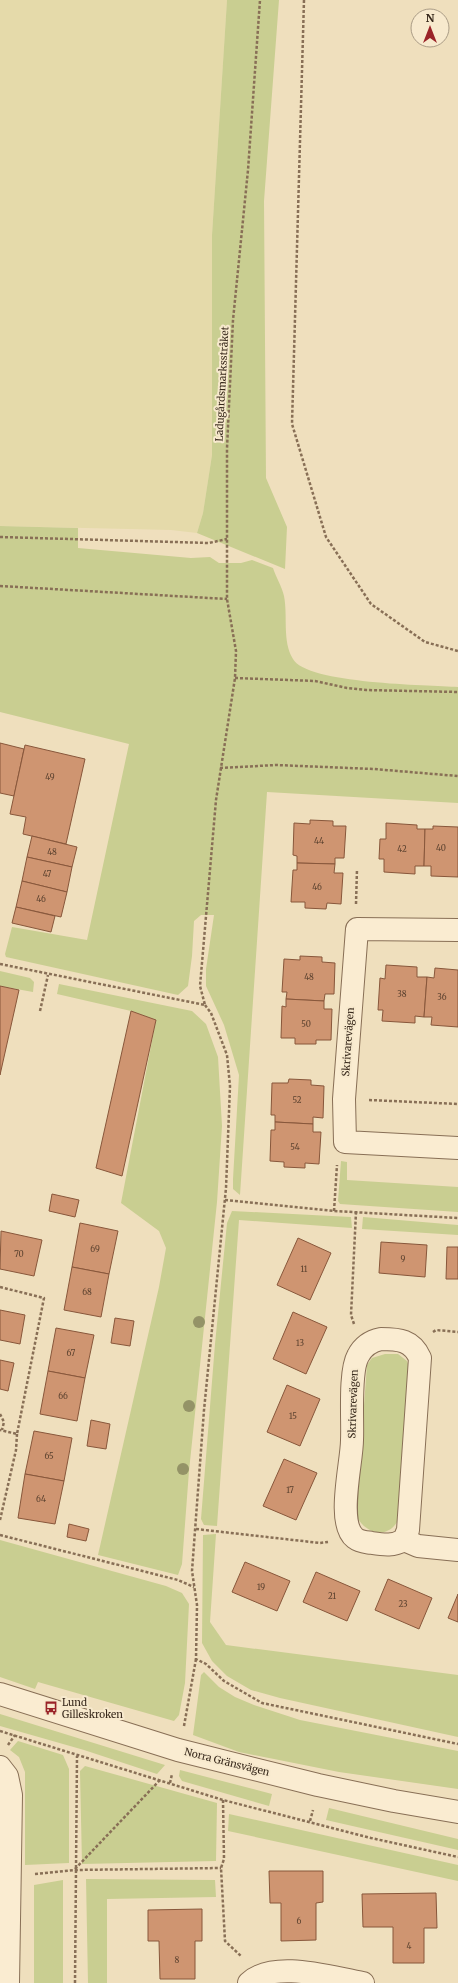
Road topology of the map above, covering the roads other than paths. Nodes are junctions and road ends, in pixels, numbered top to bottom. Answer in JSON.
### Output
{"nodes":[{"id":1,"x":458,"y":930,"type":"edge"},
{"id":2,"x":458,"y":1148,"type":"edge"},
{"id":3,"x":404,"y":1540,"type":"junction"},
{"id":4,"x":458,"y":1550,"type":"edge"},
{"id":5,"x":0,"y":1694,"type":"edge"},
{"id":6,"x":0,"y":1767,"type":"edge"},
{"id":7,"x":458,"y":1812,"type":"edge"},
{"id":8,"x":256,"y":1979,"type":"edge"},
{"id":9,"x":8,"y":1983,"type":"edge"},
{"id":10,"x":362,"y":1983,"type":"edge"}],
"edges":[{"from":1,"to":2,"type":"street","name":"Skrivarevägen"},
{"from":3,"to":3,"type":"street","name":"Skrivarevägen"},
{"from":3,"to":4,"type":"street"},
{"from":5,"to":7,"type":"street","name":"Norra Gränsvägen"},
{"from":6,"to":9,"type":"street"},
{"from":8,"to":10,"type":"street"}]}
